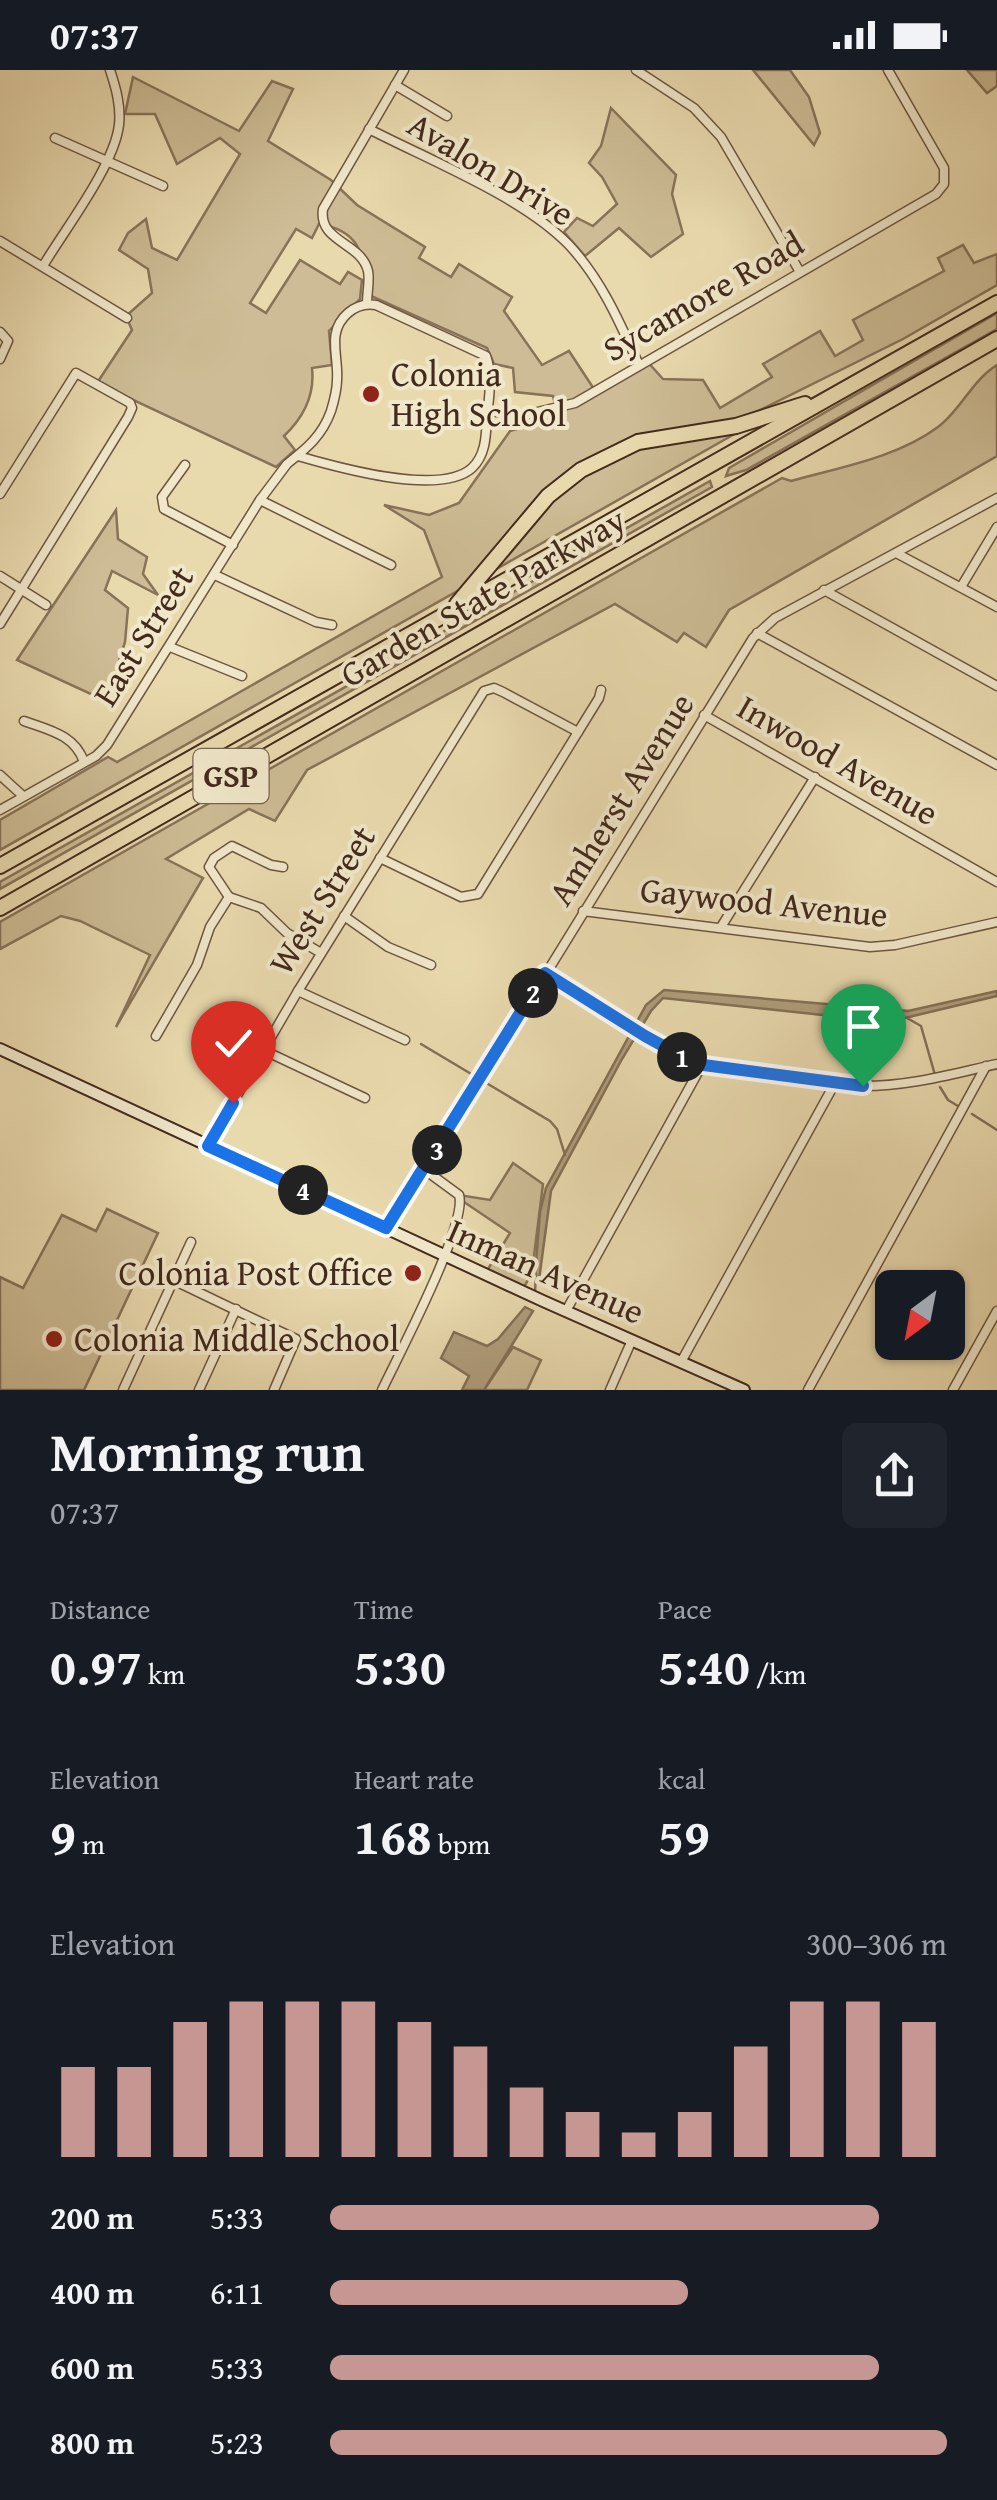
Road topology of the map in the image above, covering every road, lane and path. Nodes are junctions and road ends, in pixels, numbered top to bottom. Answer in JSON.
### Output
{"nodes":[{"id":1,"x":110,"y":70,"type":"edge"},
{"id":2,"x":404,"y":70,"type":"edge"},
{"id":3,"x":636,"y":70,"type":"edge"},
{"id":4,"x":888,"y":70,"type":"edge"},
{"id":5,"x":395,"y":85,"type":"junction"},
{"id":6,"x":446,"y":116,"type":"dead end"},
{"id":7,"x":369,"y":129,"type":"junction"},
{"id":8,"x":55,"y":138,"type":"dead end"},
{"id":9,"x":108,"y":160,"type":"junction"},
{"id":10,"x":162,"y":186,"type":"dead end"},
{"id":11,"x":0,"y":242,"type":"edge"},
{"id":12,"x":43,"y":266,"type":"junction"},
{"id":13,"x":800,"y":272,"type":"junction"},
{"id":14,"x":367,"y":303,"type":"junction"},
{"id":15,"x":997,"y":303,"type":"edge"},
{"id":16,"x":128,"y":318,"type":"dead end"},
{"id":17,"x":0,"y":332,"type":"edge"},
{"id":18,"x":997,"y":339,"type":"edge"},
{"id":19,"x":2,"y":356,"type":"edge"},
{"id":20,"x":639,"y":364,"type":"junction"},
{"id":21,"x":857,"y":383,"type":"junction"},
{"id":22,"x":488,"y":412,"type":"junction"},
{"id":23,"x":298,"y":456,"type":"junction"},
{"id":24,"x":185,"y":465,"type":"dead end"},
{"id":25,"x":0,"y":494,"type":"edge"},
{"id":26,"x":997,"y":498,"type":"edge"},
{"id":27,"x":260,"y":500,"type":"junction"},
{"id":28,"x":997,"y":526,"type":"edge"},
{"id":29,"x":233,"y":545,"type":"junction"},
{"id":30,"x":898,"y":554,"type":"junction"},
{"id":31,"x":392,"y":565,"type":"dead end"},
{"id":32,"x":215,"y":574,"type":"junction"},
{"id":33,"x":0,"y":576,"type":"edge"},
{"id":34,"x":960,"y":588,"type":"junction"},
{"id":35,"x":21,"y":590,"type":"junction"},
{"id":36,"x":824,"y":590,"type":"junction"},
{"id":37,"x":46,"y":605,"type":"dead end"},
{"id":38,"x":997,"y":607,"type":"edge"},
{"id":39,"x":449,"y":614,"type":"junction"},
{"id":40,"x":0,"y":624,"type":"edge"},
{"id":41,"x":332,"y":625,"type":"dead end"},
{"id":42,"x":757,"y":634,"type":"junction"},
{"id":43,"x":170,"y":647,"type":"junction"},
{"id":44,"x":242,"y":676,"type":"dead end"},
{"id":45,"x":997,"y":686,"type":"edge"},
{"id":46,"x":601,"y":690,"type":"dead end"},
{"id":47,"x":704,"y":716,"type":"junction"},
{"id":48,"x":24,"y":721,"type":"dead end"},
{"id":49,"x":578,"y":732,"type":"junction"},
{"id":50,"x":84,"y":762,"type":"junction"},
{"id":51,"x":997,"y":766,"type":"edge"},
{"id":52,"x":0,"y":775,"type":"edge"},
{"id":53,"x":815,"y":777,"type":"junction"},
{"id":54,"x":23,"y":796,"type":"junction"},
{"id":55,"x":0,"y":810,"type":"edge"},
{"id":56,"x":380,"y":858,"type":"junction"},
{"id":57,"x":0,"y":866,"type":"edge"},
{"id":58,"x":284,"y":867,"type":"dead end"},
{"id":59,"x":997,"y":882,"type":"edge"},
{"id":60,"x":229,"y":898,"type":"junction"},
{"id":61,"x":0,"y":908,"type":"edge"},
{"id":62,"x":583,"y":911,"type":"junction"},
{"id":63,"x":344,"y":916,"type":"junction"},
{"id":64,"x":997,"y":922,"type":"edge"},
{"id":65,"x":721,"y":927,"type":"junction"},
{"id":66,"x":321,"y":952,"type":"junction"},
{"id":67,"x":431,"y":965,"type":"dead end"},
{"id":68,"x":545,"y":973,"type":"junction"},
{"id":69,"x":298,"y":991,"type":"junction"},
{"id":70,"x":156,"y":1036,"type":"dead end"},
{"id":71,"x":405,"y":1040,"type":"dead end"},
{"id":72,"x":0,"y":1049,"type":"edge"},
{"id":73,"x":263,"y":1050,"type":"junction"},
{"id":74,"x":997,"y":1064,"type":"edge"},
{"id":75,"x":702,"y":1065,"type":"junction"},
{"id":76,"x":986,"y":1066,"type":"junction"},
{"id":77,"x":836,"y":1083,"type":"junction"},
{"id":78,"x":364,"y":1098,"type":"dead end"},
{"id":79,"x":208,"y":1146,"type":"junction"},
{"id":80,"x":425,"y":1170,"type":"junction"},
{"id":81,"x":386,"y":1228,"type":"junction"},
{"id":82,"x":191,"y":1242,"type":"dead end"},
{"id":83,"x":444,"y":1255,"type":"junction"},
{"id":84,"x":175,"y":1281,"type":"junction"},
{"id":85,"x":236,"y":1309,"type":"junction"},
{"id":86,"x":566,"y":1311,"type":"junction"},
{"id":87,"x":997,"y":1311,"type":"edge"},
{"id":88,"x":632,"y":1340,"type":"junction"},
{"id":89,"x":681,"y":1362,"type":"junction"},
{"id":90,"x":720,"y":1385,"type":"edge"},
{"id":91,"x":123,"y":1390,"type":"edge"},
{"id":92,"x":198,"y":1390,"type":"edge"},
{"id":93,"x":274,"y":1390,"type":"edge"},
{"id":94,"x":382,"y":1390,"type":"edge"},
{"id":95,"x":610,"y":1390,"type":"edge"},
{"id":96,"x":744,"y":1390,"type":"edge"},
{"id":97,"x":808,"y":1390,"type":"edge"},
{"id":98,"x":953,"y":1390,"type":"edge"}],
"edges":[{"from":1,"to":9,"type":"street"},
{"from":2,"to":5,"type":"street"},
{"from":3,"to":13,"type":"street"},
{"from":4,"to":13,"type":"street","name":"Sycamore Road"},
{"from":5,"to":6,"type":"street"},
{"from":5,"to":7,"type":"street"},
{"from":7,"to":14,"type":"street"},
{"from":7,"to":20,"type":"street","name":"Avalon Drive"},
{"from":8,"to":9,"type":"street"},
{"from":9,"to":10,"type":"street"},
{"from":9,"to":12,"type":"street"},
{"from":11,"to":12,"type":"street"},
{"from":12,"to":16,"type":"street"},
{"from":13,"to":20,"type":"street","name":"Sycamore Road"},
{"from":14,"to":22,"type":"street"},
{"from":14,"to":23,"type":"street","name":"East Street"},
{"from":15,"to":21,"type":"highway","name":"Garden State Parkway","number":"GSP"},
{"from":17,"to":19,"type":"street"},
{"from":18,"to":61,"type":"highway","name":"Garden State Parkway","number":"GSP"},
{"from":20,"to":22,"type":"street","name":"Sycamore Road"},
{"from":21,"to":39,"type":"highway","name":"Garden State Parkway","number":"GSP"},
{"from":21,"to":39,"type":"highway"},
{"from":22,"to":23,"type":"street"},
{"from":23,"to":27,"type":"street","name":"East Street"},
{"from":24,"to":29,"type":"street"},
{"from":25,"to":35,"type":"street"},
{"from":26,"to":30,"type":"street","name":"Amherst Avenue"},
{"from":27,"to":29,"type":"street","name":"East Street"},
{"from":27,"to":31,"type":"street"},
{"from":28,"to":34,"type":"street"},
{"from":29,"to":32,"type":"street","name":"East Street"},
{"from":30,"to":34,"type":"street"},
{"from":30,"to":36,"type":"street","name":"Amherst Avenue"},
{"from":32,"to":41,"type":"street"},
{"from":32,"to":43,"type":"street","name":"East Street"},
{"from":33,"to":35,"type":"street"},
{"from":34,"to":38,"type":"street"},
{"from":35,"to":37,"type":"street"},
{"from":35,"to":40,"type":"street"},
{"from":36,"to":42,"type":"street","name":"Amherst Avenue"},
{"from":36,"to":45,"type":"street"},
{"from":39,"to":57,"type":"highway","name":"Garden State Parkway","number":"GSP"},
{"from":42,"to":47,"type":"street","name":"Amherst Avenue"},
{"from":42,"to":51,"type":"street"},
{"from":43,"to":44,"type":"street"},
{"from":43,"to":50,"type":"street","name":"East Street"},
{"from":46,"to":49,"type":"street"},
{"from":47,"to":53,"type":"street","name":"Inwood Avenue"},
{"from":47,"to":62,"type":"street","name":"Amherst Avenue"},
{"from":48,"to":50,"type":"street"},
{"from":49,"to":56,"type":"street"},
{"from":49,"to":56,"type":"street","name":"West Street"},
{"from":50,"to":54,"type":"street","name":"East Street"},
{"from":52,"to":54,"type":"street"},
{"from":53,"to":59,"type":"street","name":"Inwood Avenue"},
{"from":53,"to":65,"type":"street"},
{"from":54,"to":55,"type":"street","name":"East Street"},
{"from":56,"to":63,"type":"street","name":"West Street"},
{"from":58,"to":60,"type":"street"},
{"from":60,"to":66,"type":"street"},
{"from":60,"to":70,"type":"street"},
{"from":62,"to":65,"type":"street","name":"Gaywood Avenue"},
{"from":62,"to":68,"type":"street","name":"Amherst Avenue"},
{"from":63,"to":66,"type":"street","name":"West Street"},
{"from":63,"to":67,"type":"street"},
{"from":64,"to":65,"type":"street","name":"Gaywood Avenue"},
{"from":66,"to":69,"type":"street","name":"West Street"},
{"from":68,"to":75,"type":"street"},
{"from":68,"to":80,"type":"street","name":"Amherst Avenue"},
{"from":69,"to":71,"type":"street"},
{"from":69,"to":73,"type":"street","name":"West Street"},
{"from":72,"to":79,"type":"main road","name":"Inman Avenue"},
{"from":73,"to":78,"type":"street"},
{"from":73,"to":79,"type":"street","name":"West Street"},
{"from":74,"to":76,"type":"street"},
{"from":75,"to":77,"type":"street"},
{"from":75,"to":86,"type":"street"},
{"from":76,"to":77,"type":"street"},
{"from":76,"to":97,"type":"street"},
{"from":77,"to":89,"type":"street"},
{"from":79,"to":81,"type":"main road","name":"Inman Avenue"},
{"from":80,"to":81,"type":"street","name":"Amherst Avenue"},
{"from":80,"to":83,"type":"street"},
{"from":81,"to":83,"type":"main road","name":"Inman Avenue"},
{"from":82,"to":84,"type":"street"},
{"from":83,"to":86,"type":"main road","name":"Inman Avenue"},
{"from":83,"to":94,"type":"street"},
{"from":84,"to":85,"type":"street"},
{"from":84,"to":91,"type":"street"},
{"from":85,"to":92,"type":"street"},
{"from":85,"to":93,"type":"street"},
{"from":86,"to":88,"type":"main road","name":"Inman Avenue"},
{"from":87,"to":98,"type":"street"},
{"from":88,"to":89,"type":"main road","name":"Inman Avenue"},
{"from":88,"to":95,"type":"street"},
{"from":89,"to":90,"type":"main road","name":"Inman Avenue"},
{"from":90,"to":96,"type":"main road","name":"Inman Avenue"}]}
